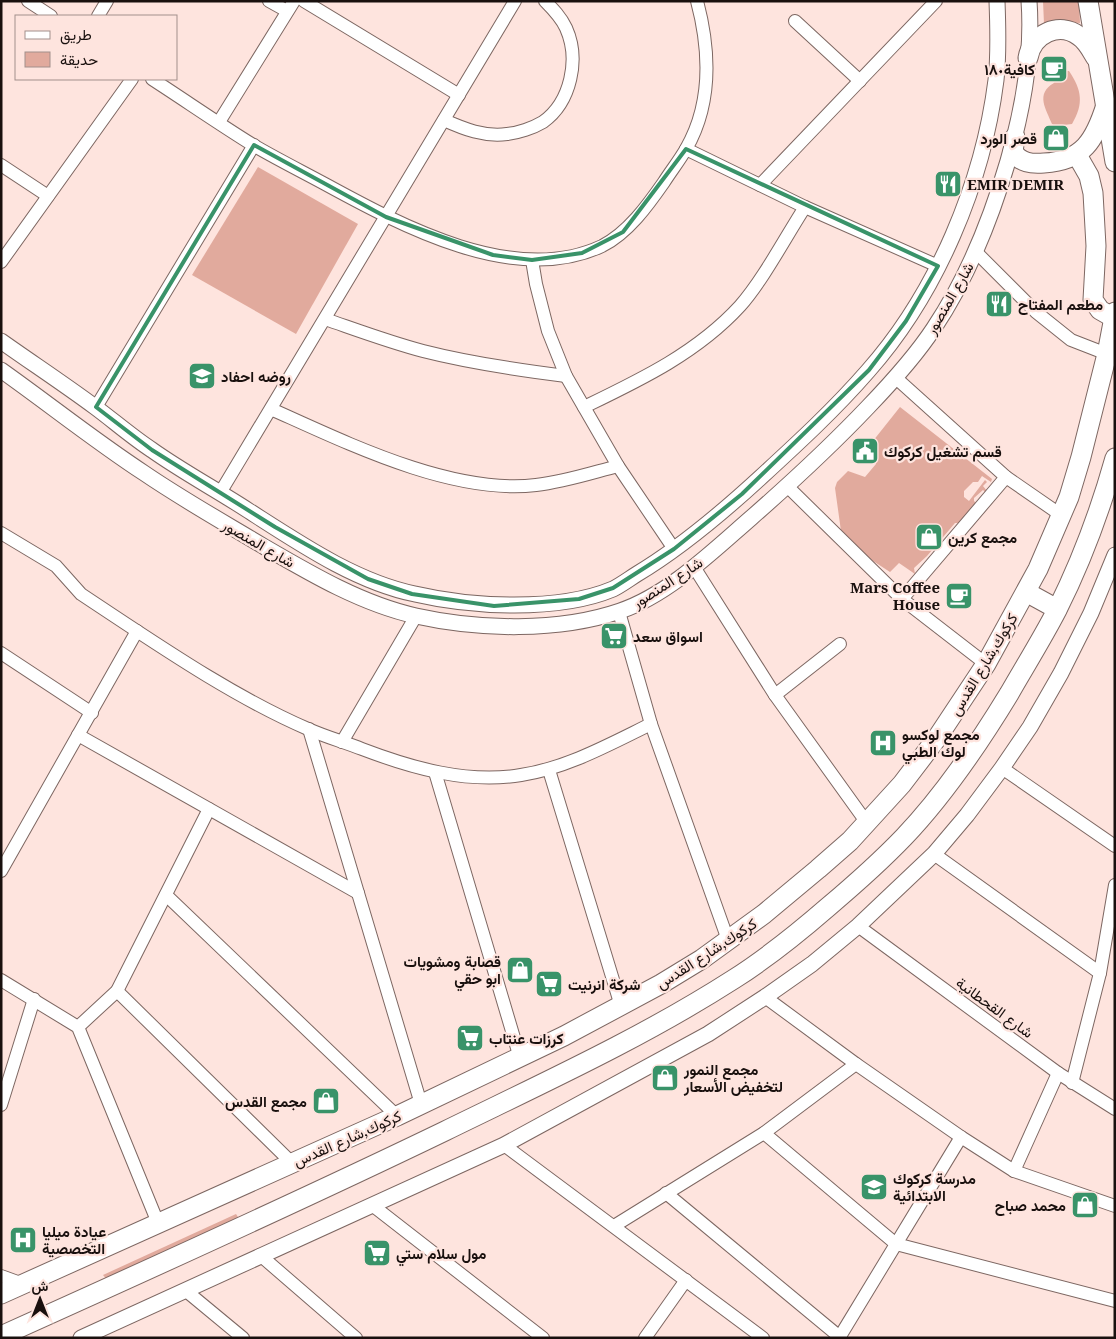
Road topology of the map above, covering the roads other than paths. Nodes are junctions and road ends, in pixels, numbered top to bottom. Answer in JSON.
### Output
{"nodes":[{"id":1,"x":28,"y":1,"type":"edge"},
{"id":2,"x":107,"y":1,"type":"edge"},
{"id":3,"x":269,"y":1,"type":"edge"},
{"id":4,"x":304,"y":1,"type":"edge"},
{"id":5,"x":515,"y":1,"type":"edge"},
{"id":6,"x":545,"y":1,"type":"edge"},
{"id":7,"x":697,"y":1,"type":"edge"},
{"id":8,"x":936,"y":1,"type":"edge"},
{"id":9,"x":997,"y":1,"type":"edge"},
{"id":10,"x":1029,"y":1,"type":"edge"},
{"id":11,"x":1088,"y":1,"type":"edge"},
{"id":12,"x":290,"y":6,"type":"edge"},
{"id":13,"x":49,"y":15,"type":"edge"},
{"id":14,"x":99,"y":15,"type":"edge"},
{"id":15,"x":795,"y":20,"type":"dead end"},
{"id":16,"x":1028,"y":58,"type":"junction"},
{"id":17,"x":1099,"y":64,"type":"junction"},
{"id":18,"x":131,"y":80,"type":"edge"},
{"id":19,"x":154,"y":80,"type":"edge"},
{"id":20,"x":860,"y":81,"type":"junction"},
{"id":21,"x":459,"y":95,"type":"junction"},
{"id":22,"x":1106,"y":104,"type":"junction"},
{"id":23,"x":444,"y":120,"type":"junction"},
{"id":24,"x":220,"y":122,"type":"junction"},
{"id":25,"x":1014,"y":137,"type":"junction"},
{"id":26,"x":254,"y":145,"type":"junction"},
{"id":27,"x":686,"y":149,"type":"junction"},
{"id":28,"x":1077,"y":155,"type":"junction"},
{"id":29,"x":1115,"y":162,"type":"edge"},
{"id":30,"x":1,"y":165,"type":"edge"},
{"id":31,"x":760,"y":185,"type":"junction"},
{"id":32,"x":48,"y":196,"type":"junction"},
{"id":33,"x":805,"y":207,"type":"junction"},
{"id":34,"x":386,"y":217,"type":"junction"},
{"id":35,"x":975,"y":251,"type":"junction"},
{"id":36,"x":532,"y":260,"type":"junction"},
{"id":37,"x":1,"y":262,"type":"edge"},
{"id":38,"x":938,"y":266,"type":"junction"},
{"id":39,"x":1114,"y":315,"type":"edge"},
{"id":40,"x":325,"y":319,"type":"junction"},
{"id":41,"x":1,"y":341,"type":"edge"},
{"id":42,"x":1106,"y":354,"type":"junction"},
{"id":43,"x":1,"y":370,"type":"edge"},
{"id":44,"x":566,"y":376,"type":"junction"},
{"id":45,"x":896,"y":378,"type":"junction"},
{"id":46,"x":96,"y":407,"type":"junction"},
{"id":47,"x":584,"y":407,"type":"junction"},
{"id":48,"x":271,"y":408,"type":"junction"},
{"id":49,"x":805,"y":437,"type":"junction"},
{"id":50,"x":825,"y":452,"type":"junction"},
{"id":51,"x":1115,"y":458,"type":"edge"},
{"id":52,"x":618,"y":466,"type":"junction"},
{"id":53,"x":1006,"y":478,"type":"junction"},
{"id":54,"x":787,"y":486,"type":"junction"},
{"id":55,"x":220,"y":493,"type":"junction"},
{"id":56,"x":1061,"y":516,"type":"junction"},
{"id":57,"x":1,"y":533,"type":"edge"},
{"id":58,"x":674,"y":550,"type":"junction"},
{"id":59,"x":1115,"y":554,"type":"edge"},
{"id":60,"x":694,"y":566,"type":"junction"},
{"id":61,"x":1026,"y":592,"type":"junction"},
{"id":62,"x":902,"y":599,"type":"junction"},
{"id":63,"x":1057,"y":609,"type":"junction"},
{"id":64,"x":619,"y":612,"type":"junction"},
{"id":65,"x":416,"y":616,"type":"junction"},
{"id":66,"x":137,"y":631,"type":"junction"},
{"id":67,"x":840,"y":644,"type":"dead end"},
{"id":68,"x":1,"y":653,"type":"edge"},
{"id":69,"x":986,"y":664,"type":"junction"},
{"id":70,"x":775,"y":695,"type":"junction"},
{"id":71,"x":92,"y":713,"type":"junction"},
{"id":72,"x":651,"y":724,"type":"junction"},
{"id":73,"x":308,"y":729,"type":"junction"},
{"id":74,"x":78,"y":735,"type":"junction"},
{"id":75,"x":342,"y":742,"type":"junction"},
{"id":76,"x":1002,"y":768,"type":"junction"},
{"id":77,"x":549,"y":770,"type":"junction"},
{"id":78,"x":435,"y":772,"type":"junction"},
{"id":79,"x":209,"y":809,"type":"junction"},
{"id":80,"x":867,"y":823,"type":"junction"},
{"id":81,"x":1115,"y":846,"type":"edge"},
{"id":82,"x":934,"y":854,"type":"junction"},
{"id":83,"x":1,"y":871,"type":"edge"},
{"id":84,"x":1115,"y":885,"type":"edge"},
{"id":85,"x":358,"y":893,"type":"junction"},
{"id":86,"x":166,"y":895,"type":"junction"},
{"id":87,"x":858,"y":926,"type":"junction"},
{"id":88,"x":728,"y":940,"type":"junction"},
{"id":89,"x":1100,"y":973,"type":"junction"},
{"id":90,"x":1,"y":980,"type":"edge"},
{"id":91,"x":117,"y":991,"type":"junction"},
{"id":92,"x":766,"y":997,"type":"junction"},
{"id":93,"x":34,"y":1000,"type":"junction"},
{"id":94,"x":621,"y":1006,"type":"junction"},
{"id":95,"x":78,"y":1027,"type":"junction"},
{"id":96,"x":520,"y":1058,"type":"junction"},
{"id":97,"x":856,"y":1064,"type":"junction"},
{"id":98,"x":489,"y":1073,"type":"junction"},
{"id":99,"x":1058,"y":1073,"type":"junction"},
{"id":100,"x":1072,"y":1083,"type":"junction"},
{"id":101,"x":505,"y":1102,"type":"junction"},
{"id":102,"x":421,"y":1104,"type":"junction"},
{"id":103,"x":1,"y":1105,"type":"edge"},
{"id":104,"x":1115,"y":1109,"type":"edge"},
{"id":105,"x":397,"y":1116,"type":"junction"},
{"id":106,"x":764,"y":1133,"type":"junction"},
{"id":107,"x":961,"y":1137,"type":"junction"},
{"id":108,"x":504,"y":1145,"type":"junction"},
{"id":109,"x":292,"y":1163,"type":"junction"},
{"id":110,"x":1014,"y":1170,"type":"junction"},
{"id":111,"x":666,"y":1193,"type":"junction"},
{"id":112,"x":372,"y":1205,"type":"junction"},
{"id":113,"x":1115,"y":1206,"type":"edge"},
{"id":114,"x":158,"y":1223,"type":"junction"},
{"id":115,"x":614,"y":1226,"type":"junction"},
{"id":116,"x":896,"y":1244,"type":"junction"},
{"id":117,"x":260,"y":1255,"type":"junction"},
{"id":118,"x":1,"y":1276,"type":"edge"},
{"id":119,"x":686,"y":1280,"type":"junction"},
{"id":120,"x":24,"y":1284,"type":"junction"},
{"id":121,"x":185,"y":1290,"type":"junction"},
{"id":122,"x":1,"y":1294,"type":"edge"},
{"id":123,"x":1115,"y":1301,"type":"edge"},
{"id":124,"x":1,"y":1336,"type":"edge"},
{"id":125,"x":81,"y":1338,"type":"edge"},
{"id":126,"x":243,"y":1338,"type":"edge"},
{"id":127,"x":356,"y":1338,"type":"edge"},
{"id":128,"x":543,"y":1338,"type":"edge"},
{"id":129,"x":645,"y":1338,"type":"edge"},
{"id":130,"x":763,"y":1338,"type":"edge"},
{"id":131,"x":839,"y":1338,"type":"edge"}],
"edges":[{"from":1,"to":13,"type":"street"},
{"from":2,"to":14,"type":"street"},
{"from":3,"to":12,"type":"street"},
{"from":4,"to":21,"type":"street"},
{"from":5,"to":21,"type":"street"},
{"from":6,"to":23,"type":"street"},
{"from":7,"to":27,"type":"street"},
{"from":8,"to":20,"type":"street"},
{"from":9,"to":38,"type":"street","name":"شارع المنصور"},
{"from":10,"to":16,"type":"street","name":"شارع المنصور"},
{"from":11,"to":17,"type":"main road"},
{"from":12,"to":24,"type":"street"},
{"from":15,"to":20,"type":"street"},
{"from":16,"to":17,"type":"main road"},
{"from":16,"to":25,"type":"street","name":"شارع المنصور"},
{"from":17,"to":22,"type":"main road"},
{"from":18,"to":32,"type":"street"},
{"from":19,"to":24,"type":"street"},
{"from":20,"to":31,"type":"street"},
{"from":21,"to":23,"type":"street"},
{"from":22,"to":28,"type":"main road"},
{"from":22,"to":29,"type":"main road"},
{"from":23,"to":34,"type":"street"},
{"from":24,"to":26,"type":"street"},
{"from":25,"to":28,"type":"main road"},
{"from":25,"to":35,"type":"street","name":"شارع المنصور"},
{"from":26,"to":34,"type":"street"},
{"from":26,"to":46,"type":"street"},
{"from":27,"to":31,"type":"street"},
{"from":27,"to":36,"type":"street"},
{"from":28,"to":39,"type":"main road"},
{"from":30,"to":32,"type":"street"},
{"from":31,"to":33,"type":"street"},
{"from":32,"to":37,"type":"street"},
{"from":33,"to":38,"type":"street"},
{"from":33,"to":47,"type":"street"},
{"from":34,"to":36,"type":"street"},
{"from":34,"to":40,"type":"street"},
{"from":35,"to":42,"type":"street"},
{"from":35,"to":45,"type":"street","name":"شارع المنصور"},
{"from":36,"to":44,"type":"street"},
{"from":38,"to":49,"type":"street","name":"شارع المنصور"},
{"from":39,"to":42,"type":"main road","name":"كركوك,شارع القدس"},
{"from":40,"to":44,"type":"street"},
{"from":40,"to":48,"type":"street"},
{"from":41,"to":46,"type":"street","name":"شارع المنصور"},
{"from":42,"to":56,"type":"main road","name":"كركوك,شارع القدس"},
{"from":43,"to":65,"type":"street","name":"شارع المنصور"},
{"from":44,"to":47,"type":"street"},
{"from":45,"to":50,"type":"street","name":"شارع المنصور"},
{"from":45,"to":53,"type":"street"},
{"from":46,"to":55,"type":"street","name":"شارع المنصور"},
{"from":47,"to":52,"type":"street"},
{"from":48,"to":52,"type":"street"},
{"from":48,"to":55,"type":"street"},
{"from":49,"to":50,"type":"street"},
{"from":49,"to":58,"type":"street","name":"شارع المنصور"},
{"from":50,"to":54,"type":"street","name":"شارع المنصور"},
{"from":51,"to":63,"type":"main road"},
{"from":52,"to":58,"type":"street"},
{"from":53,"to":56,"type":"street"},
{"from":53,"to":62,"type":"street"},
{"from":54,"to":60,"type":"street","name":"شارع المنصور"},
{"from":54,"to":62,"type":"street"},
{"from":55,"to":58,"type":"street","name":"شارع المنصور"},
{"from":56,"to":61,"type":"main road","name":"كركوك,شارع القدس"},
{"from":57,"to":66,"type":"street"},
{"from":59,"to":76,"type":"street"},
{"from":60,"to":64,"type":"street","name":"شارع المنصور"},
{"from":60,"to":70,"type":"street"},
{"from":61,"to":63,"type":"main road"},
{"from":61,"to":69,"type":"main road","name":"كركوك,شارع القدس"},
{"from":62,"to":69,"type":"street"},
{"from":63,"to":101,"type":"main road"},
{"from":64,"to":65,"type":"street","name":"شارع المنصور"},
{"from":64,"to":72,"type":"street"},
{"from":65,"to":75,"type":"street"},
{"from":66,"to":71,"type":"street"},
{"from":66,"to":73,"type":"street"},
{"from":67,"to":70,"type":"street"},
{"from":68,"to":71,"type":"street"},
{"from":69,"to":80,"type":"main road","name":"كركوك,شارع القدس"},
{"from":70,"to":80,"type":"street"},
{"from":71,"to":74,"type":"street"},
{"from":72,"to":77,"type":"street"},
{"from":72,"to":88,"type":"street"},
{"from":73,"to":75,"type":"street"},
{"from":73,"to":85,"type":"street"},
{"from":74,"to":79,"type":"street"},
{"from":74,"to":83,"type":"street"},
{"from":75,"to":78,"type":"street"},
{"from":76,"to":81,"type":"street"},
{"from":76,"to":82,"type":"street"},
{"from":77,"to":78,"type":"street"},
{"from":77,"to":94,"type":"street"},
{"from":78,"to":96,"type":"street"},
{"from":79,"to":85,"type":"street"},
{"from":79,"to":86,"type":"street"},
{"from":80,"to":88,"type":"main road","name":"كركوك,شارع القدس"},
{"from":82,"to":87,"type":"street"},
{"from":82,"to":89,"type":"street"},
{"from":84,"to":89,"type":"street"},
{"from":85,"to":102,"type":"street"},
{"from":86,"to":91,"type":"street"},
{"from":86,"to":105,"type":"street"},
{"from":87,"to":92,"type":"street"},
{"from":87,"to":99,"type":"street","name":"شارع القحطانية"},
{"from":88,"to":94,"type":"main road","name":"كركوك,شارع القدس"},
{"from":89,"to":100,"type":"street"},
{"from":90,"to":93,"type":"street"},
{"from":91,"to":95,"type":"street"},
{"from":91,"to":109,"type":"street"},
{"from":92,"to":97,"type":"street"},
{"from":92,"to":108,"type":"street"},
{"from":93,"to":95,"type":"street"},
{"from":93,"to":103,"type":"street"},
{"from":94,"to":96,"type":"main road","name":"كركوك,شارع القدس"},
{"from":95,"to":114,"type":"street"},
{"from":96,"to":98,"type":"main road","name":"كركوك,شارع القدس"},
{"from":97,"to":106,"type":"street"},
{"from":97,"to":107,"type":"street"},
{"from":98,"to":101,"type":"main road"},
{"from":98,"to":102,"type":"main road","name":"كركوك,شارع القدس"},
{"from":99,"to":100,"type":"street","name":"شارع القحطانية"},
{"from":99,"to":110,"type":"street"},
{"from":100,"to":104,"type":"street","name":"شارع القحطانية"},
{"from":101,"to":124,"type":"main road"},
{"from":102,"to":105,"type":"main road","name":"كركوك,شارع القدس"},
{"from":105,"to":109,"type":"main road","name":"كركوك,شارع القدس"},
{"from":106,"to":111,"type":"street"},
{"from":106,"to":116,"type":"street"},
{"from":107,"to":110,"type":"street"},
{"from":107,"to":116,"type":"street"},
{"from":108,"to":112,"type":"street"},
{"from":108,"to":115,"type":"street"},
{"from":109,"to":114,"type":"main road","name":"كركوك,شارع القدس"},
{"from":110,"to":113,"type":"street"},
{"from":111,"to":115,"type":"street"},
{"from":111,"to":131,"type":"street"},
{"from":112,"to":117,"type":"street"},
{"from":112,"to":128,"type":"street"},
{"from":114,"to":120,"type":"main road","name":"كركوك,شارع القدس"},
{"from":115,"to":119,"type":"street"},
{"from":116,"to":123,"type":"street"},
{"from":116,"to":131,"type":"street"},
{"from":117,"to":121,"type":"street"},
{"from":117,"to":127,"type":"street"},
{"from":118,"to":120,"type":"street"},
{"from":119,"to":129,"type":"street"},
{"from":119,"to":130,"type":"street"},
{"from":120,"to":122,"type":"main road","name":"كركوك,شارع القدس"},
{"from":121,"to":125,"type":"street"},
{"from":121,"to":126,"type":"street"}]}
